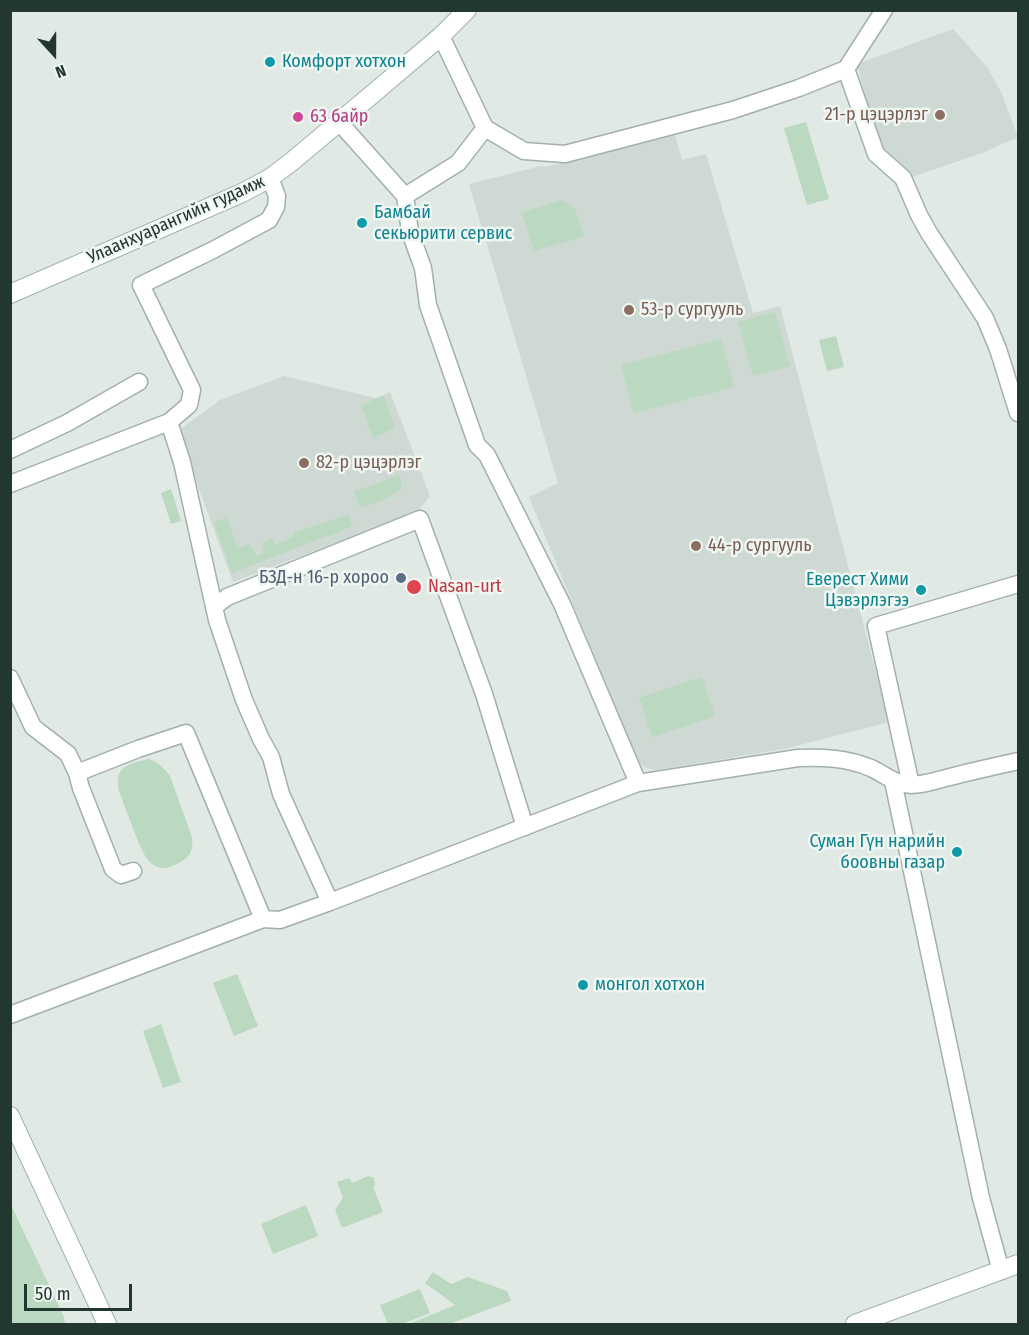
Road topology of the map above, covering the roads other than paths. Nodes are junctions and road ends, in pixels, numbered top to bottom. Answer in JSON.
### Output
{"nodes":[{"id":1,"x":467,"y":10,"type":"edge"},
{"id":2,"x":884,"y":10,"type":"edge"},
{"id":3,"x":441,"y":36,"type":"junction"},
{"id":4,"x":846,"y":69,"type":"junction"},
{"id":5,"x":339,"y":122,"type":"junction"},
{"id":6,"x":485,"y":129,"type":"junction"},
{"id":7,"x":270,"y":178,"type":"junction"},
{"id":8,"x":405,"y":196,"type":"junction"},
{"id":9,"x":10,"y":294,"type":"edge"},
{"id":10,"x":139,"y":382,"type":"dead end"},
{"id":11,"x":1018,"y":413,"type":"edge"},
{"id":12,"x":169,"y":422,"type":"junction"},
{"id":13,"x":10,"y":450,"type":"edge"},
{"id":14,"x":10,"y":484,"type":"edge"},
{"id":15,"x":1018,"y":584,"type":"edge"},
{"id":16,"x":214,"y":607,"type":"junction"},
{"id":17,"x":10,"y":678,"type":"edge"},
{"id":18,"x":1018,"y":760,"type":"edge"},
{"id":19,"x":77,"y":773,"type":"junction"},
{"id":20,"x":893,"y":781,"type":"junction"},
{"id":21,"x":638,"y":783,"type":"junction"},
{"id":22,"x":911,"y":785,"type":"junction"},
{"id":23,"x":525,"y":827,"type":"junction"},
{"id":24,"x":133,"y":871,"type":"dead end"},
{"id":25,"x":330,"y":902,"type":"junction"},
{"id":26,"x":263,"y":918,"type":"junction"},
{"id":27,"x":10,"y":1015,"type":"edge"},
{"id":28,"x":10,"y":1116,"type":"edge"},
{"id":29,"x":1018,"y":1264,"type":"edge"},
{"id":30,"x":1001,"y":1271,"type":"junction"},
{"id":31,"x":107,"y":1324,"type":"edge"},
{"id":32,"x":855,"y":1324,"type":"edge"}],
"edges":[{"from":1,"to":3,"type":"main road","name":"Улаанхуарангийн гудамж"},
{"from":2,"to":4,"type":"street"},
{"from":3,"to":5,"type":"main road","name":"Улаанхуарангийн гудамж"},
{"from":3,"to":6,"type":"street"},
{"from":4,"to":6,"type":"street"},
{"from":4,"to":11,"type":"street"},
{"from":5,"to":7,"type":"main road","name":"Улаанхуарангийн гудамж"},
{"from":5,"to":8,"type":"street"},
{"from":6,"to":8,"type":"street"},
{"from":7,"to":9,"type":"main road","name":"Улаанхуарангийн гудамж"},
{"from":7,"to":12,"type":"street"},
{"from":8,"to":21,"type":"street"},
{"from":10,"to":13,"type":"street"},
{"from":12,"to":14,"type":"street"},
{"from":12,"to":16,"type":"street"},
{"from":15,"to":22,"type":"street"},
{"from":16,"to":23,"type":"street"},
{"from":16,"to":25,"type":"street"},
{"from":17,"to":19,"type":"street"},
{"from":18,"to":22,"type":"street"},
{"from":19,"to":24,"type":"street"},
{"from":19,"to":26,"type":"street"},
{"from":20,"to":21,"type":"street"},
{"from":20,"to":22,"type":"street"},
{"from":20,"to":30,"type":"street"},
{"from":21,"to":23,"type":"street"},
{"from":23,"to":25,"type":"street"},
{"from":25,"to":26,"type":"street"},
{"from":26,"to":27,"type":"street"},
{"from":28,"to":31,"type":"main road"},
{"from":29,"to":30,"type":"main road"},
{"from":30,"to":32,"type":"main road"}]}
